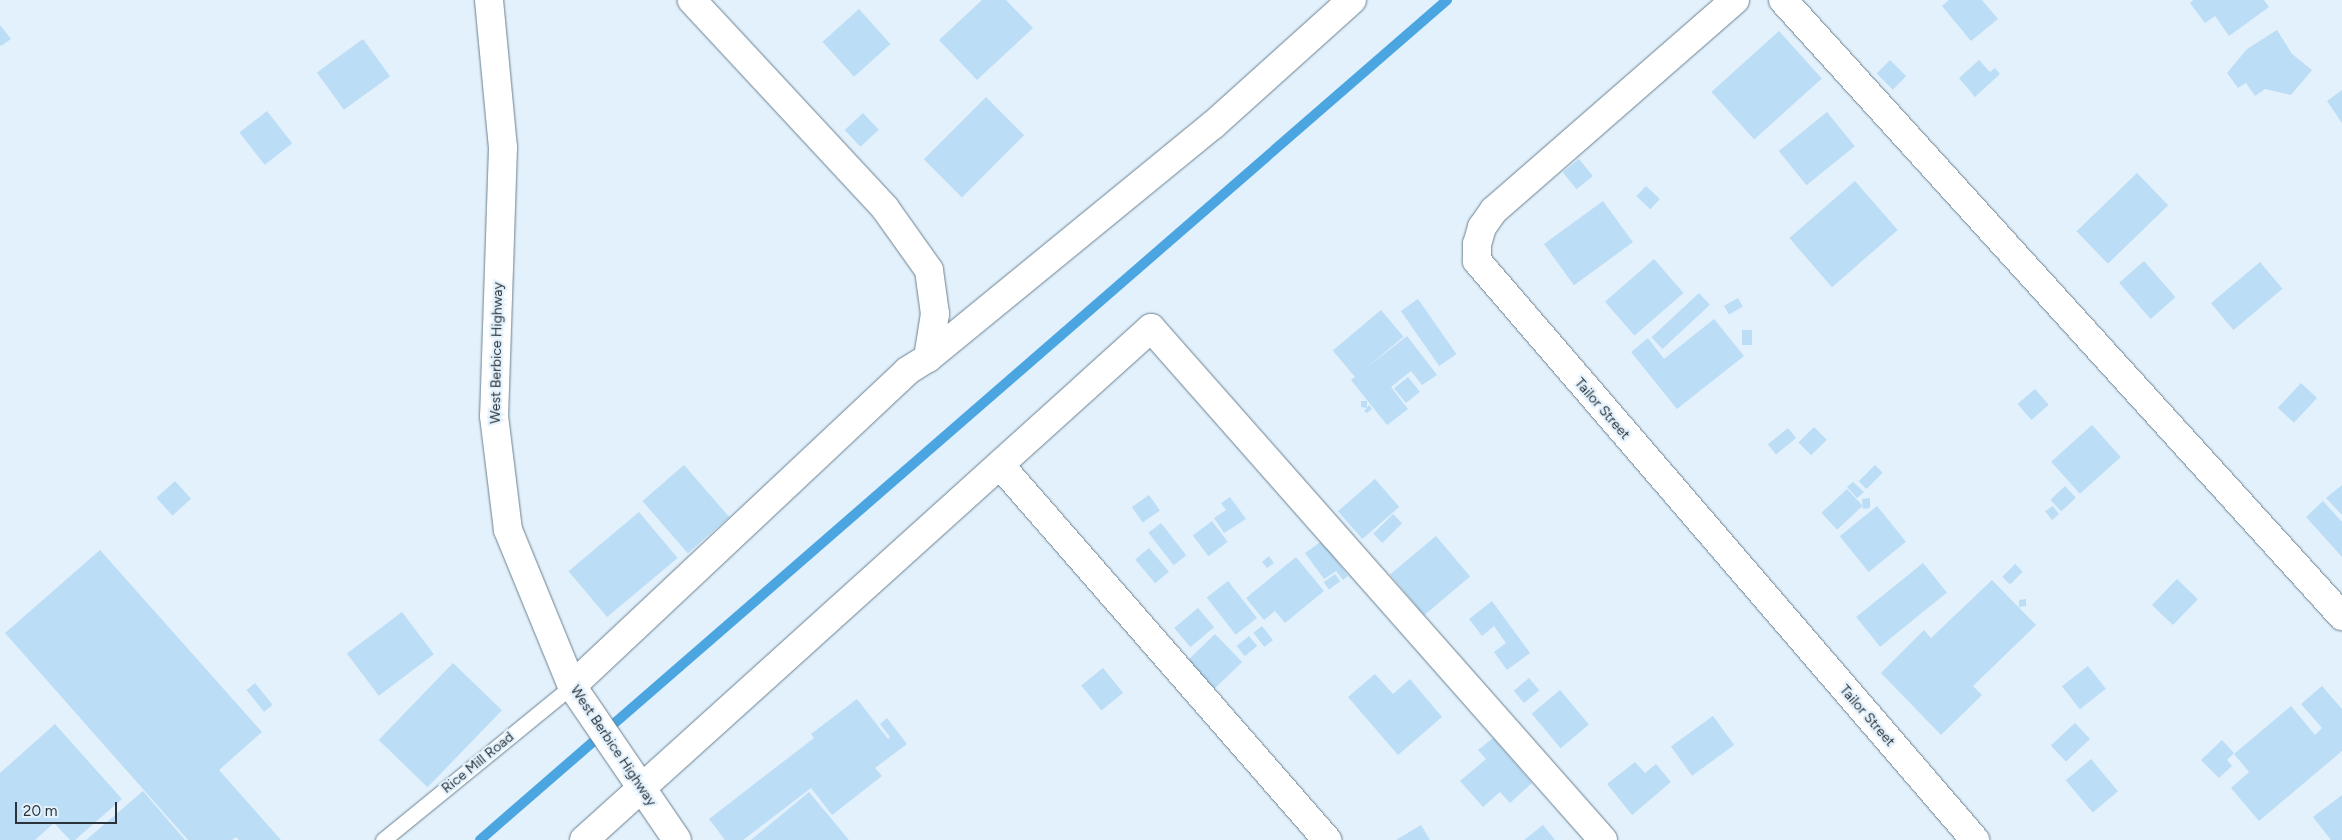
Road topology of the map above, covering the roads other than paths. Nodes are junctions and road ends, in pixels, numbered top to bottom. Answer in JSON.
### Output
{"nodes":[{"id":1,"x":489,"y":0,"type":"edge"},
{"id":2,"x":692,"y":0,"type":"edge"},
{"id":3,"x":1352,"y":0,"type":"edge"},
{"id":4,"x":1735,"y":0,"type":"edge"},
{"id":5,"x":1783,"y":0,"type":"edge"},
{"id":6,"x":928,"y":358,"type":"junction"},
{"id":7,"x":1000,"y":465,"type":"junction"},
{"id":8,"x":2342,"y":616,"type":"edge"},
{"id":9,"x":572,"y":686,"type":"junction"},
{"id":10,"x":641,"y":790,"type":"junction"},
{"id":11,"x":383,"y":840,"type":"edge"},
{"id":12,"x":584,"y":840,"type":"edge"},
{"id":13,"x":677,"y":840,"type":"edge"},
{"id":14,"x":1326,"y":840,"type":"edge"},
{"id":15,"x":1604,"y":840,"type":"edge"},
{"id":16,"x":1974,"y":840,"type":"edge"}],
"edges":[{"from":1,"to":9,"type":"street","name":"West Berbice Highway"},
{"from":2,"to":6,"type":"street"},
{"from":3,"to":6,"type":"street"},
{"from":4,"to":16,"type":"street","name":"Tailor Street"},
{"from":5,"to":8,"type":"street"},
{"from":6,"to":9,"type":"street"},
{"from":7,"to":10,"type":"street"},
{"from":7,"to":14,"type":"street"},
{"from":7,"to":15,"type":"street"},
{"from":9,"to":10,"type":"street","name":"West Berbice Highway"},
{"from":9,"to":11,"type":"lane","name":"Rice Mill Road"},
{"from":10,"to":12,"type":"street"},
{"from":10,"to":13,"type":"street","name":"West Berbice Highway"}]}
